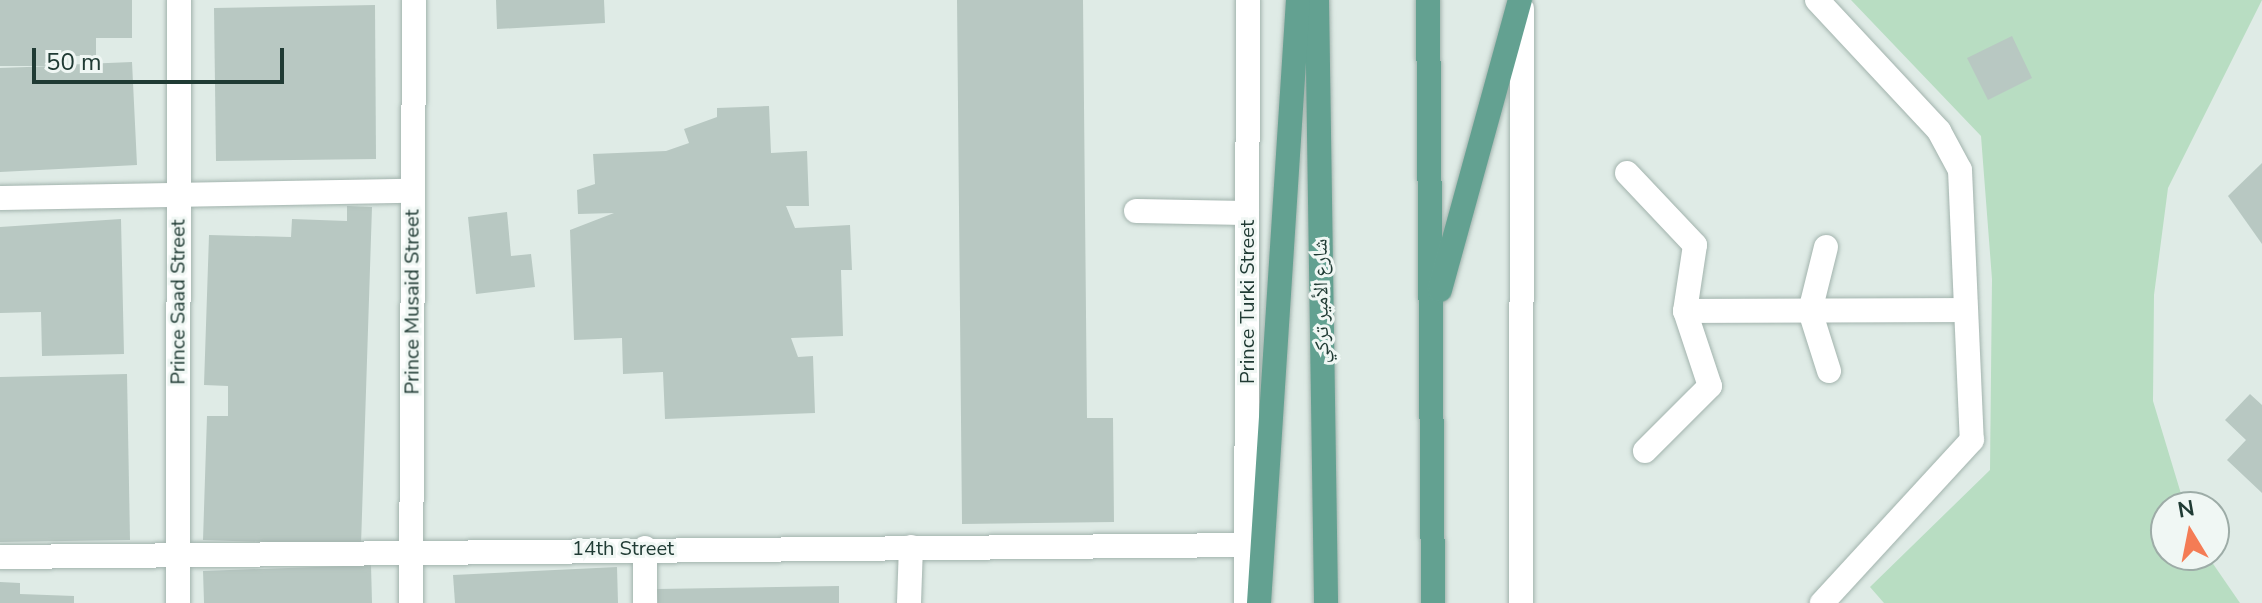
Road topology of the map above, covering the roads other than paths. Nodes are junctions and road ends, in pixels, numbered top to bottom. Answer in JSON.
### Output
{"nodes":[{"id":1,"x":179,"y":0,"type":"edge"},
{"id":2,"x":414,"y":0,"type":"edge"},
{"id":3,"x":1248,"y":0,"type":"edge"},
{"id":4,"x":1298,"y":0,"type":"edge"},
{"id":5,"x":1317,"y":0,"type":"edge"},
{"id":6,"x":1428,"y":0,"type":"edge"},
{"id":7,"x":1521,"y":0,"type":"edge"},
{"id":8,"x":1817,"y":0,"type":"edge"},
{"id":9,"x":1627,"y":173,"type":"dead end"},
{"id":10,"x":412,"y":191,"type":"junction"},
{"id":11,"x":178,"y":192,"type":"junction"},
{"id":12,"x":0,"y":198,"type":"edge"},
{"id":13,"x":1136,"y":211,"type":"dead end"},
{"id":14,"x":1247,"y":213,"type":"junction"},
{"id":15,"x":1826,"y":247,"type":"dead end"},
{"id":16,"x":1966,"y":310,"type":"junction"},
{"id":17,"x":1685,"y":311,"type":"junction"},
{"id":18,"x":1810,"y":311,"type":"junction"},
{"id":19,"x":1433,"y":316,"type":"junction"},
{"id":20,"x":1829,"y":371,"type":"dead end"},
{"id":21,"x":1645,"y":451,"type":"dead end"},
{"id":22,"x":1245,"y":545,"type":"junction"},
{"id":23,"x":911,"y":547,"type":"junction"},
{"id":24,"x":410,"y":548,"type":"junction"},
{"id":25,"x":645,"y":548,"type":"junction"},
{"id":26,"x":178,"y":551,"type":"junction"},
{"id":27,"x":0,"y":557,"type":"edge"},
{"id":28,"x":178,"y":603,"type":"edge"},
{"id":29,"x":411,"y":603,"type":"edge"},
{"id":30,"x":645,"y":603,"type":"edge"},
{"id":31,"x":909,"y":603,"type":"edge"},
{"id":32,"x":1246,"y":603,"type":"edge"},
{"id":33,"x":1259,"y":603,"type":"edge"},
{"id":34,"x":1326,"y":603,"type":"edge"},
{"id":35,"x":1433,"y":603,"type":"edge"},
{"id":36,"x":1521,"y":603,"type":"edge"},
{"id":37,"x":1822,"y":603,"type":"edge"}],
"edges":[{"from":1,"to":11,"type":"street","name":"Prince Saad Street"},
{"from":2,"to":10,"type":"street","name":"Prince Musaid Street"},
{"from":3,"to":14,"type":"street","name":"Prince Turki Street"},
{"from":4,"to":33,"type":"main road"},
{"from":5,"to":34,"type":"main road","name":"شارع الأمير تركي"},
{"from":6,"to":19,"type":"main road"},
{"from":7,"to":19,"type":"main road"},
{"from":7,"to":36,"type":"street"},
{"from":8,"to":16,"type":"street"},
{"from":9,"to":17,"type":"street"},
{"from":10,"to":11,"type":"street"},
{"from":10,"to":24,"type":"street","name":"Prince Musaid Street"},
{"from":11,"to":12,"type":"street"},
{"from":11,"to":26,"type":"street","name":"Prince Saad Street"},
{"from":13,"to":14,"type":"street"},
{"from":14,"to":22,"type":"street","name":"Prince Turki Street"},
{"from":15,"to":18,"type":"street"},
{"from":16,"to":18,"type":"street"},
{"from":16,"to":37,"type":"street"},
{"from":17,"to":18,"type":"street"},
{"from":17,"to":21,"type":"street"},
{"from":18,"to":20,"type":"street"},
{"from":19,"to":35,"type":"main road"},
{"from":22,"to":23,"type":"street","name":"14th Street"},
{"from":22,"to":32,"type":"street","name":"Prince Turki Street"},
{"from":23,"to":25,"type":"street","name":"14th Street"},
{"from":23,"to":31,"type":"street"},
{"from":24,"to":25,"type":"street","name":"14th Street"},
{"from":24,"to":26,"type":"street","name":"14th Street"},
{"from":24,"to":29,"type":"street","name":"Prince Musaid Street"},
{"from":25,"to":30,"type":"street"},
{"from":26,"to":27,"type":"street","name":"14th Street"},
{"from":26,"to":28,"type":"street","name":"Prince Saad Street"}]}
